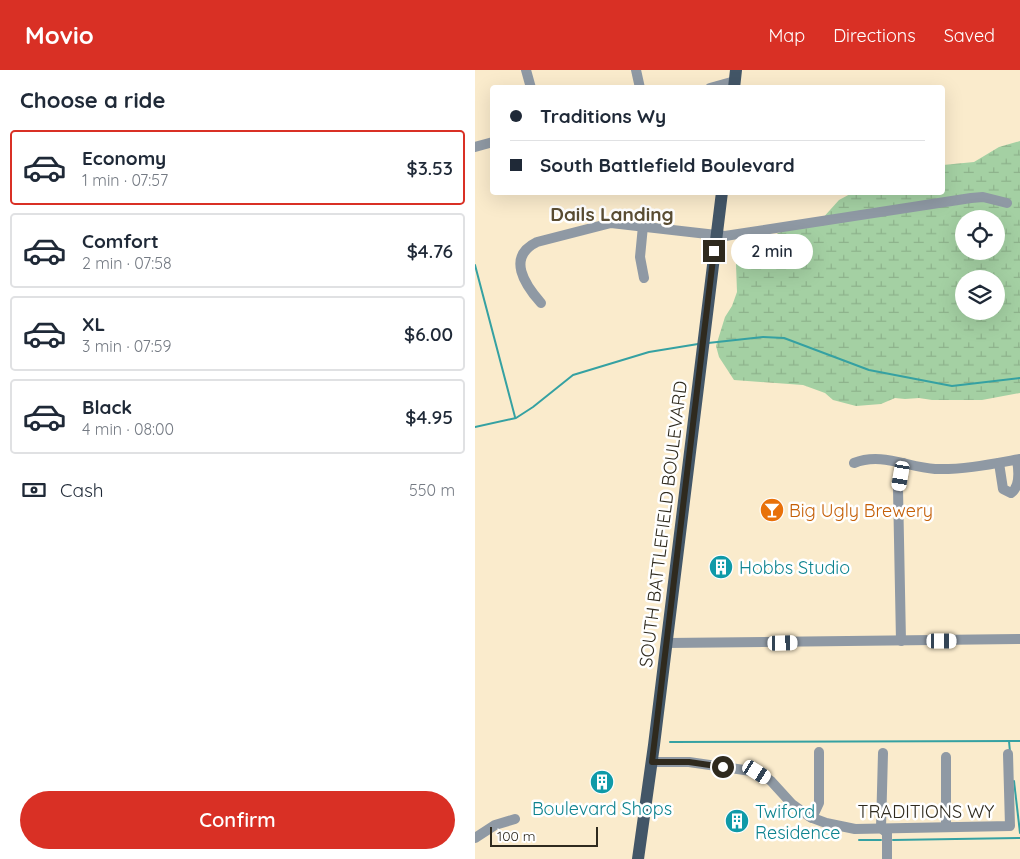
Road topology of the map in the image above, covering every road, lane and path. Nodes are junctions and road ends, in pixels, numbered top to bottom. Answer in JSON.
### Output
{"nodes":[{"id":1,"x":526,"y":70,"type":"edge"},
{"id":2,"x":636,"y":70,"type":"edge"},
{"id":3,"x":735,"y":80,"type":"edge"},
{"id":4,"x":530,"y":85,"type":"edge"},
{"id":5,"x":639,"y":85,"type":"edge"},
{"id":6,"x":719,"y":85,"type":"edge"},
{"id":7,"x":490,"y":143,"type":"edge"},
{"id":8,"x":475,"y":147,"type":"edge"},
{"id":9,"x":721,"y":195,"type":"edge"},
{"id":10,"x":1007,"y":203,"type":"dead end"},
{"id":11,"x":643,"y":226,"type":"junction"},
{"id":12,"x":716,"y":235,"type":"junction"},
{"id":13,"x":644,"y":278,"type":"dead end"},
{"id":14,"x":541,"y":303,"type":"dead end"},
{"id":15,"x":1019,"y":460,"type":"edge"},
{"id":16,"x":854,"y":463,"type":"dead end"},
{"id":17,"x":903,"y":463,"type":"junction"},
{"id":18,"x":999,"y":463,"type":"junction"},
{"id":19,"x":1020,"y":639,"type":"edge"},
{"id":20,"x":901,"y":641,"type":"junction"},
{"id":21,"x":667,"y":643,"type":"junction"},
{"id":22,"x":819,"y":752,"type":"dead end"},
{"id":23,"x":883,"y":753,"type":"dead end"},
{"id":24,"x":1008,"y":754,"type":"dead end"},
{"id":25,"x":946,"y":756,"type":"dead end"},
{"id":26,"x":652,"y":762,"type":"junction"},
{"id":27,"x":813,"y":818,"type":"junction"},
{"id":28,"x":515,"y":819,"type":"dead end"},
{"id":29,"x":946,"y":827,"type":"junction"},
{"id":30,"x":881,"y":828,"type":"junction"},
{"id":31,"x":475,"y":838,"type":"edge"},
{"id":32,"x":638,"y":859,"type":"edge"},
{"id":33,"x":887,"y":859,"type":"edge"}],
"edges":[{"from":1,"to":4,"type":"street"},
{"from":2,"to":5,"type":"street"},
{"from":3,"to":6,"type":"street"},
{"from":7,"to":8,"type":"street"},
{"from":9,"to":12,"type":"main road","name":"SOUTH BATTLEFIELD BOULEVARD"},
{"from":10,"to":12,"type":"street"},
{"from":11,"to":12,"type":"street"},
{"from":11,"to":13,"type":"street"},
{"from":11,"to":14,"type":"street"},
{"from":12,"to":21,"type":"main road","name":"SOUTH BATTLEFIELD BOULEVARD"},
{"from":15,"to":18,"type":"street"},
{"from":15,"to":18,"type":"street"},
{"from":16,"to":17,"type":"street"},
{"from":17,"to":18,"type":"street"},
{"from":17,"to":20,"type":"street"},
{"from":19,"to":20,"type":"street"},
{"from":20,"to":21,"type":"street"},
{"from":21,"to":26,"type":"main road","name":"SOUTH BATTLEFIELD BOULEVARD"},
{"from":22,"to":27,"type":"street"},
{"from":23,"to":30,"type":"street"},
{"from":24,"to":29,"type":"street","name":"TRADITIONS WY"},
{"from":25,"to":29,"type":"street"},
{"from":26,"to":27,"type":"street","name":"TRADITIONS WY"},
{"from":26,"to":32,"type":"main road","name":"SOUTH BATTLEFIELD BOULEVARD"},
{"from":27,"to":30,"type":"street","name":"TRADITIONS WY"},
{"from":28,"to":31,"type":"street"},
{"from":29,"to":30,"type":"street","name":"TRADITIONS WY"},
{"from":30,"to":33,"type":"street"}]}
